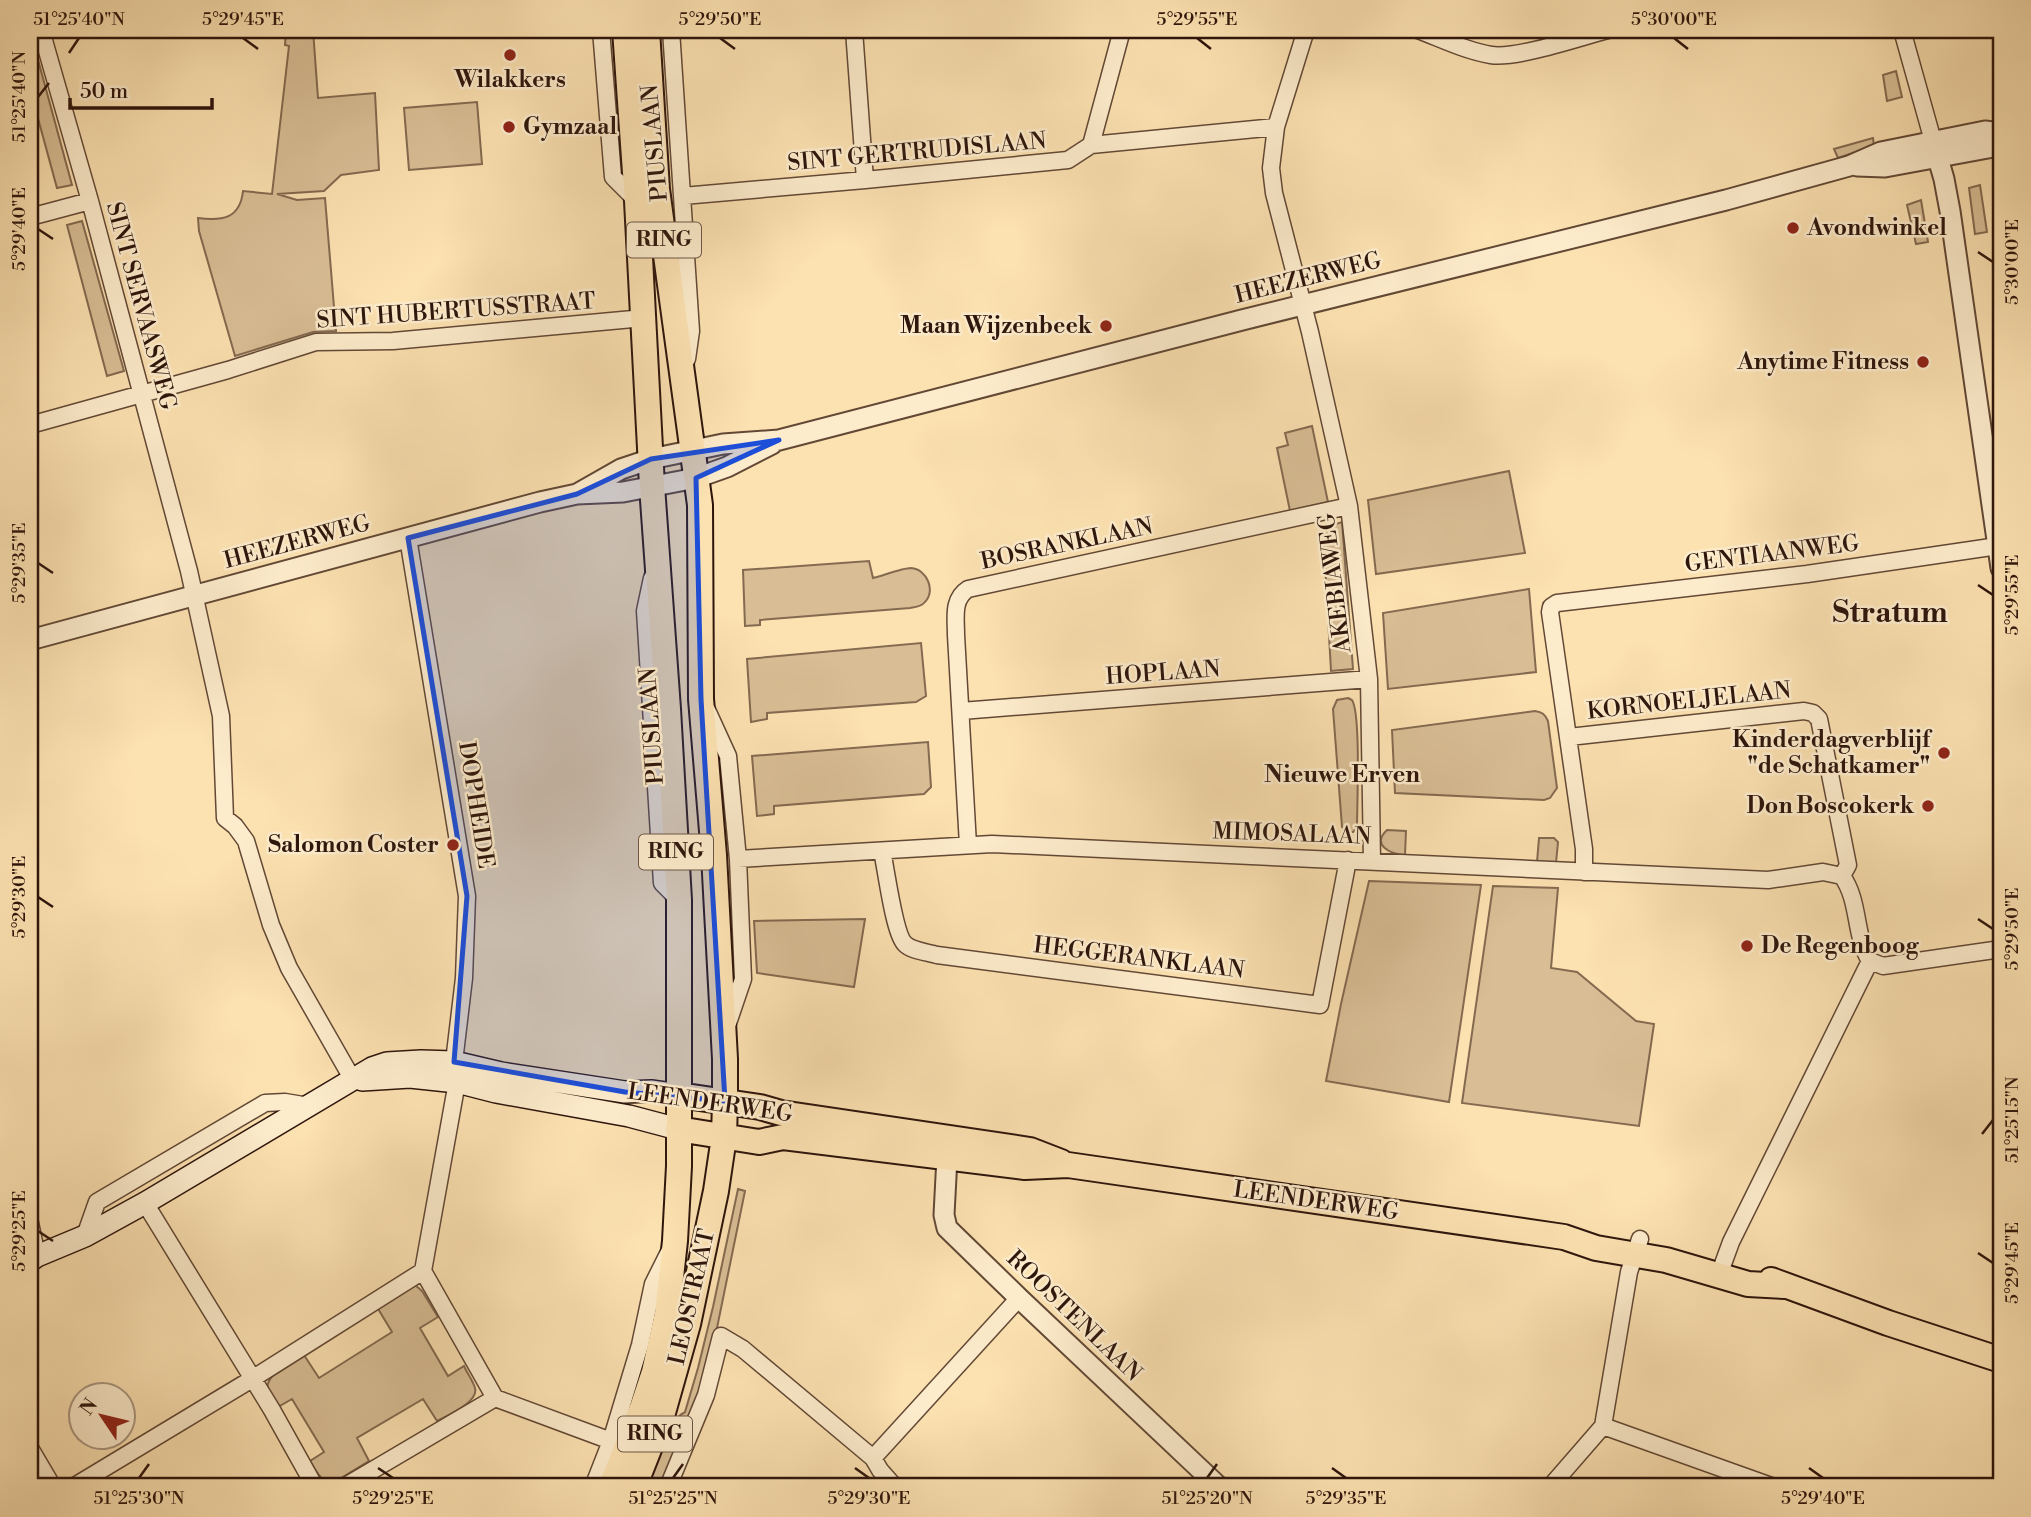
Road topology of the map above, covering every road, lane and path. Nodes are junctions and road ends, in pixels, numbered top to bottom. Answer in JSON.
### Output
{"nodes":[{"id":1,"x":41,"y":30,"type":"edge"},
{"id":2,"x":601,"y":30,"type":"edge"},
{"id":3,"x":625,"y":30,"type":"edge"},
{"id":4,"x":647,"y":30,"type":"edge"},
{"id":5,"x":671,"y":30,"type":"edge"},
{"id":6,"x":855,"y":30,"type":"edge"},
{"id":7,"x":1122,"y":30,"type":"edge"},
{"id":8,"x":1306,"y":30,"type":"edge"},
{"id":9,"x":1418,"y":30,"type":"edge"},
{"id":10,"x":1608,"y":30,"type":"edge"},
{"id":11,"x":1902,"y":30,"type":"edge"},
{"id":12,"x":1276,"y":127,"type":"junction"},
{"id":13,"x":2001,"y":133,"type":"edge"},
{"id":14,"x":2001,"y":142,"type":"edge"},
{"id":15,"x":1091,"y":145,"type":"junction"},
{"id":16,"x":1936,"y":149,"type":"junction"},
{"id":17,"x":865,"y":180,"type":"junction"},
{"id":18,"x":683,"y":196,"type":"junction"},
{"id":19,"x":90,"y":201,"type":"junction"},
{"id":20,"x":637,"y":201,"type":"junction"},
{"id":21,"x":30,"y":217,"type":"edge"},
{"id":22,"x":1303,"y":304,"type":"junction"},
{"id":23,"x":644,"y":318,"type":"junction"},
{"id":24,"x":684,"y":381,"type":"junction"},
{"id":25,"x":142,"y":394,"type":"junction"},
{"id":26,"x":30,"y":425,"type":"edge"},
{"id":27,"x":779,"y":440,"type":"junction"},
{"id":28,"x":1993,"y":444,"type":"edge"},
{"id":29,"x":692,"y":450,"type":"junction"},
{"id":30,"x":651,"y":459,"type":"junction"},
{"id":31,"x":696,"y":478,"type":"junction"},
{"id":32,"x":652,"y":486,"type":"junction"},
{"id":33,"x":577,"y":494,"type":"junction"},
{"id":34,"x":1349,"y":506,"type":"junction"},
{"id":35,"x":408,"y":538,"type":"junction"},
{"id":36,"x":1998,"y":546,"type":"junction"},
{"id":37,"x":2001,"y":568,"type":"edge"},
{"id":38,"x":194,"y":595,"type":"junction"},
{"id":39,"x":30,"y":640,"type":"edge"},
{"id":40,"x":1369,"y":679,"type":"junction"},
{"id":41,"x":701,"y":699,"type":"junction"},
{"id":42,"x":961,"y":711,"type":"junction"},
{"id":43,"x":1569,"y":737,"type":"junction"},
{"id":44,"x":968,"y":845,"type":"junction"},
{"id":45,"x":882,"y":851,"type":"junction"},
{"id":46,"x":738,"y":859,"type":"junction"},
{"id":47,"x":1348,"y":860,"type":"junction"},
{"id":48,"x":1372,"y":861,"type":"junction"},
{"id":49,"x":1584,"y":872,"type":"junction"},
{"id":50,"x":1842,"y":876,"type":"junction"},
{"id":51,"x":2001,"y":949,"type":"edge"},
{"id":52,"x":1870,"y":961,"type":"junction"},
{"id":53,"x":724,"y":1035,"type":"junction"},
{"id":54,"x":455,"y":1072,"type":"junction"},
{"id":55,"x":353,"y":1080,"type":"junction"},
{"id":56,"x":678,"y":1095,"type":"junction"},
{"id":57,"x":726,"y":1101,"type":"junction"},
{"id":58,"x":309,"y":1106,"type":"junction"},
{"id":59,"x":678,"y":1129,"type":"junction"},
{"id":60,"x":724,"y":1137,"type":"junction"},
{"id":61,"x":947,"y":1157,"type":"junction"},
{"id":62,"x":1068,"y":1165,"type":"junction"},
{"id":63,"x":145,"y":1203,"type":"junction"},
{"id":64,"x":30,"y":1223,"type":"edge"},
{"id":65,"x":85,"y":1236,"type":"junction"},
{"id":66,"x":676,"y":1241,"type":"junction"},
{"id":67,"x":1638,"y":1247,"type":"junction"},
{"id":68,"x":32,"y":1258,"type":"edge"},
{"id":69,"x":1721,"y":1266,"type":"junction"},
{"id":70,"x":423,"y":1271,"type":"junction"},
{"id":71,"x":1019,"y":1298,"type":"junction"},
{"id":72,"x":2001,"y":1360,"type":"edge"},
{"id":73,"x":252,"y":1379,"type":"junction"},
{"id":74,"x":495,"y":1398,"type":"junction"},
{"id":75,"x":1603,"y":1426,"type":"junction"},
{"id":76,"x":611,"y":1441,"type":"junction"},
{"id":77,"x":30,"y":1448,"type":"edge"},
{"id":78,"x":873,"y":1458,"type":"junction"},
{"id":79,"x":53,"y":1487,"type":"edge"},
{"id":80,"x":73,"y":1487,"type":"edge"},
{"id":81,"x":315,"y":1487,"type":"edge"},
{"id":82,"x":344,"y":1487,"type":"edge"},
{"id":83,"x":593,"y":1487,"type":"edge"},
{"id":84,"x":611,"y":1487,"type":"edge"},
{"id":85,"x":634,"y":1487,"type":"edge"},
{"id":86,"x":668,"y":1487,"type":"edge"},
{"id":87,"x":895,"y":1487,"type":"edge"},
{"id":88,"x":1219,"y":1487,"type":"edge"},
{"id":89,"x":1550,"y":1487,"type":"edge"},
{"id":90,"x":1774,"y":1487,"type":"edge"}],
"edges":[{"from":1,"to":19,"type":"street","name":"SINT SERVAASWEG"},
{"from":2,"to":20,"type":"street","name":"PIUSLAAN"},
{"from":3,"to":20,"type":"main road","name":"PIUSLAAN","number":"RING"},
{"from":4,"to":24,"type":"main road","name":"PIUSLAAN","number":"RING"},
{"from":5,"to":18,"type":"street","name":"PIUSLAAN"},
{"from":6,"to":17,"type":"street"},
{"from":7,"to":15,"type":"street"},
{"from":8,"to":12,"type":"street","name":"AKEBIAWEG"},
{"from":9,"to":10,"type":"street"},
{"from":11,"to":16,"type":"street"},
{"from":12,"to":15,"type":"street","name":"SINT GERTRUDISLAAN"},
{"from":12,"to":22,"type":"street","name":"AKEBIAWEG"},
{"from":13,"to":16,"type":"street","name":"HEEZERWEG"},
{"from":14,"to":16,"type":"street","name":"HEEZERWEG"},
{"from":15,"to":17,"type":"street","name":"SINT GERTRUDISLAAN"},
{"from":16,"to":22,"type":"street","name":"HEEZERWEG"},
{"from":16,"to":28,"type":"street"},
{"from":17,"to":18,"type":"street","name":"SINT GERTRUDISLAAN"},
{"from":18,"to":24,"type":"street","name":"PIUSLAAN"},
{"from":19,"to":21,"type":"street"},
{"from":19,"to":25,"type":"street","name":"SINT SERVAASWEG"},
{"from":20,"to":23,"type":"main road","name":"PIUSLAAN","number":"RING"},
{"from":22,"to":27,"type":"street","name":"HEEZERWEG"},
{"from":22,"to":34,"type":"street","name":"AKEBIAWEG"},
{"from":23,"to":25,"type":"street","name":"SINT HUBERTUSSTRAAT"},
{"from":23,"to":30,"type":"main road","name":"PIUSLAAN","number":"RING"},
{"from":24,"to":29,"type":"main road","name":"PIUSLAAN","number":"RING"},
{"from":25,"to":26,"type":"street","name":"SINT HUBERTUSSTRAAT"},
{"from":25,"to":38,"type":"street","name":"SINT SERVAASWEG"},
{"from":27,"to":29,"type":"street","name":"HEEZERWEG"},
{"from":27,"to":31,"type":"street","name":"HEEZERWEG"},
{"from":28,"to":36,"type":"street"},
{"from":29,"to":30,"type":"street","name":"HEEZERWEG"},
{"from":29,"to":31,"type":"main road","name":"PIUSLAAN","number":"RING"},
{"from":30,"to":32,"type":"main road","name":"PIUSLAAN","number":"RING"},
{"from":30,"to":33,"type":"street","name":"HEEZERWEG"},
{"from":31,"to":32,"type":"street","name":"HEEZERWEG"},
{"from":31,"to":41,"type":"main road","name":"PIUSLAAN","number":"RING"},
{"from":32,"to":33,"type":"street","name":"HEEZERWEG"},
{"from":32,"to":56,"type":"main road","name":"PIUSLAAN","number":"RING"},
{"from":33,"to":35,"type":"street","name":"HEEZERWEG"},
{"from":34,"to":40,"type":"street","name":"AKEBIAWEG"},
{"from":34,"to":42,"type":"street","name":"BOSRANKLAAN"},
{"from":35,"to":38,"type":"street","name":"HEEZERWEG"},
{"from":35,"to":54,"type":"street","name":"DOPHEIDE"},
{"from":36,"to":37,"type":"street"},
{"from":36,"to":43,"type":"street","name":"GENTIAANWEG"},
{"from":38,"to":39,"type":"street","name":"HEEZERWEG"},
{"from":38,"to":55,"type":"street","name":"SINT SERVAASWEG"},
{"from":40,"to":42,"type":"street","name":"HOPLAAN"},
{"from":40,"to":48,"type":"street","name":"AKEBIAWEG"},
{"from":41,"to":46,"type":"street","name":"PIUSLAAN"},
{"from":41,"to":53,"type":"main road","name":"PIUSLAAN","number":"RING"},
{"from":42,"to":44,"type":"street","name":"BOSRANKLAAN"},
{"from":43,"to":49,"type":"street"},
{"from":43,"to":50,"type":"street","name":"KORNOELJELAAN"},
{"from":44,"to":45,"type":"street","name":"MIMOSALAAN"},
{"from":44,"to":47,"type":"street","name":"MIMOSALAAN"},
{"from":45,"to":46,"type":"street","name":"MIMOSALAAN"},
{"from":45,"to":47,"type":"street","name":"HEGGERANKLAAN"},
{"from":46,"to":53,"type":"street","name":"PIUSLAAN"},
{"from":47,"to":48,"type":"street","name":"MIMOSALAAN"},
{"from":48,"to":49,"type":"street","name":"MIMOSALAAN"},
{"from":49,"to":50,"type":"street","name":"MIMOSALAAN"},
{"from":50,"to":52,"type":"street"},
{"from":51,"to":52,"type":"street"},
{"from":52,"to":69,"type":"street"},
{"from":53,"to":57,"type":"main road","name":"PIUSLAAN","number":"RING"},
{"from":54,"to":55,"type":"main road","name":"LEENDERWEG"},
{"from":54,"to":56,"type":"main road","name":"LEENDERWEG"},
{"from":54,"to":59,"type":"main road","name":"LEENDERWEG"},
{"from":54,"to":70,"type":"street","name":"DOPHEIDE"},
{"from":55,"to":58,"type":"main road","name":"LEENDERWEG"},
{"from":56,"to":57,"type":"main road","name":"LEENDERWEG"},
{"from":56,"to":59,"type":"main road","name":"LEOSTRAAT","number":"RING"},
{"from":57,"to":60,"type":"main road","name":"LEOSTRAAT","number":"RING"},
{"from":57,"to":62,"type":"main road","name":"LEENDERWEG"},
{"from":58,"to":63,"type":"main road","name":"LEENDERWEG"},
{"from":58,"to":65,"type":"street"},
{"from":59,"to":60,"type":"main road","name":"LEENDERWEG"},
{"from":59,"to":66,"type":"main road","name":"LEOSTRAAT","number":"RING"},
{"from":60,"to":61,"type":"main road","name":"LEENDERWEG"},
{"from":60,"to":85,"type":"main road","name":"LEOSTRAAT","number":"RING"},
{"from":61,"to":62,"type":"main road","name":"LEENDERWEG"},
{"from":61,"to":71,"type":"street","name":"ROOSTENLAAN"},
{"from":62,"to":67,"type":"main road","name":"LEENDERWEG"},
{"from":63,"to":65,"type":"main road","name":"LEENDERWEG"},
{"from":63,"to":73,"type":"street"},
{"from":64,"to":68,"type":"street"},
{"from":65,"to":68,"type":"main road","name":"LEENDERWEG"},
{"from":66,"to":76,"type":"street","name":"LEOSTRAAT"},
{"from":66,"to":84,"type":"main road","name":"LEOSTRAAT","number":"RING"},
{"from":67,"to":69,"type":"main road","name":"LEENDERWEG"},
{"from":67,"to":75,"type":"street"},
{"from":69,"to":72,"type":"main road","name":"LEENDERWEG"},
{"from":70,"to":73,"type":"street"},
{"from":70,"to":74,"type":"street"},
{"from":71,"to":78,"type":"street"},
{"from":71,"to":88,"type":"street","name":"ROOSTENLAAN"},
{"from":73,"to":80,"type":"street"},
{"from":73,"to":81,"type":"street"},
{"from":74,"to":76,"type":"street"},
{"from":74,"to":82,"type":"street"},
{"from":75,"to":89,"type":"street"},
{"from":75,"to":90,"type":"street"},
{"from":76,"to":83,"type":"street","name":"LEOSTRAAT"},
{"from":77,"to":79,"type":"street"},
{"from":78,"to":86,"type":"street","name":"LEOSTRAAT"},
{"from":78,"to":87,"type":"street"}]}
